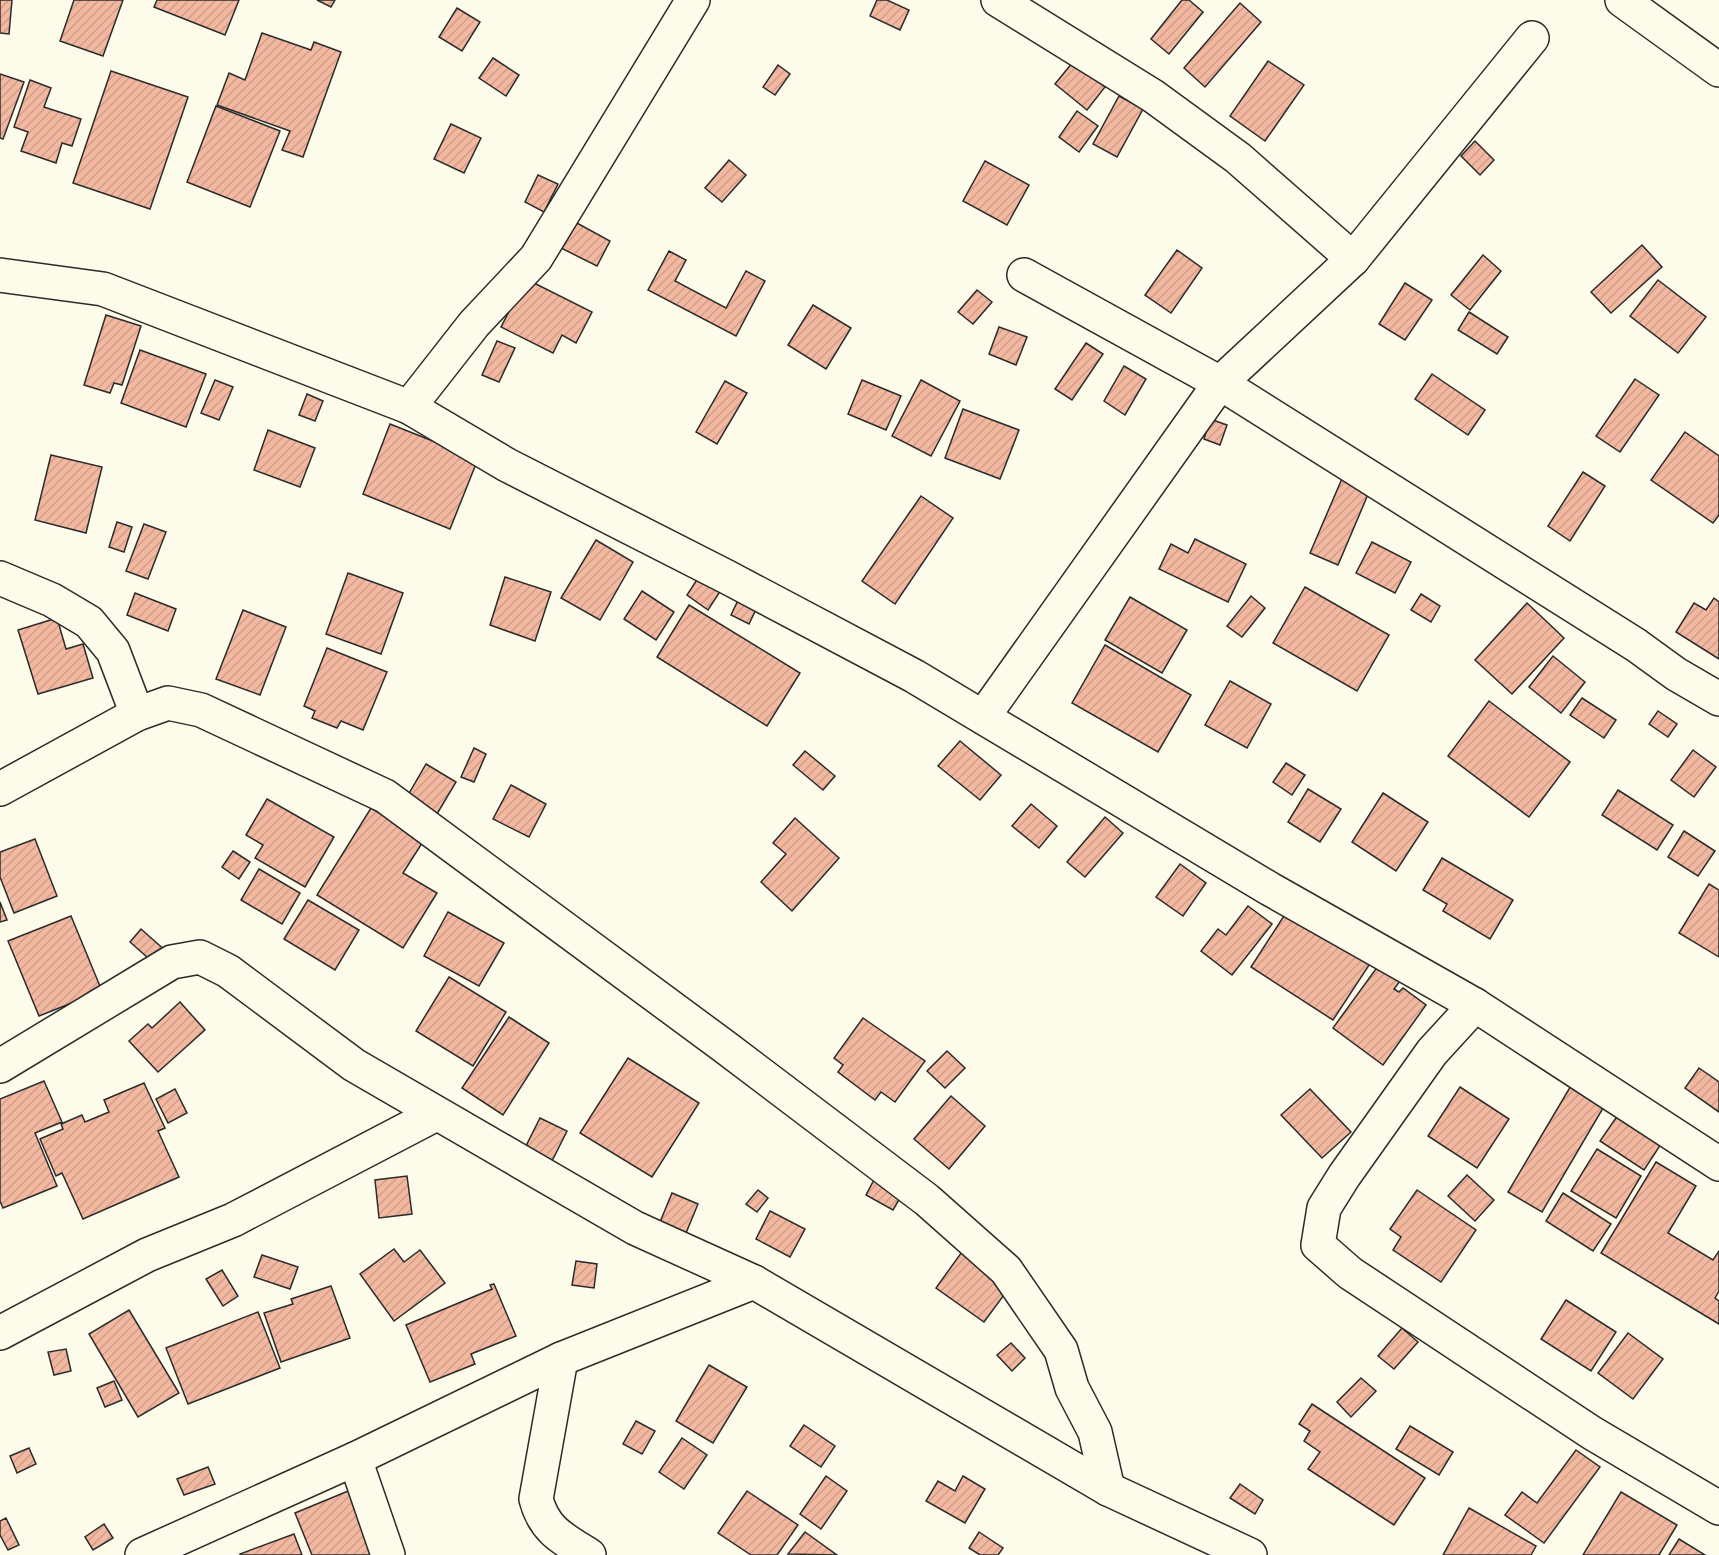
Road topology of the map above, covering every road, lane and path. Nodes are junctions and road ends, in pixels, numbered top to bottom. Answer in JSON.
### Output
{"nodes":[{"id":1,"x":693,"y":0,"type":"edge"},
{"id":2,"x":998,"y":0,"type":"edge"},
{"id":3,"x":1622,"y":0,"type":"edge"},
{"id":4,"x":1532,"y":38,"type":"dead end"},
{"id":5,"x":1719,"y":70,"type":"edge"},
{"id":6,"x":1353,"y":259,"type":"junction"},
{"id":7,"x":1024,"y":274,"type":"dead end"},
{"id":8,"x":0,"y":275,"type":"edge"},
{"id":9,"x":1220,"y":383,"type":"junction"},
{"id":10,"x":408,"y":407,"type":"junction"},
{"id":11,"x":0,"y":578,"type":"edge"},
{"id":12,"x":1719,"y":699,"type":"edge"},
{"id":13,"x":137,"y":714,"type":"junction"},
{"id":14,"x":983,"y":717,"type":"junction"},
{"id":15,"x":0,"y":789,"type":"edge"},
{"id":16,"x":1476,"y":1005,"type":"junction"},
{"id":17,"x":0,"y":1066,"type":"edge"},
{"id":18,"x":436,"y":1114,"type":"junction"},
{"id":19,"x":1719,"y":1164,"type":"edge"},
{"id":20,"x":754,"y":1282,"type":"junction"},
{"id":21,"x":0,"y":1333,"type":"edge"},
{"id":22,"x":561,"y":1359,"type":"junction"},
{"id":23,"x":355,"y":1459,"type":"junction"},
{"id":24,"x":1108,"y":1489,"type":"junction"},
{"id":25,"x":1719,"y":1508,"type":"edge"},
{"id":26,"x":142,"y":1555,"type":"edge"},
{"id":27,"x":388,"y":1555,"type":"edge"},
{"id":28,"x":589,"y":1555,"type":"edge"},
{"id":29,"x":1250,"y":1555,"type":"edge"}],
"edges":[{"from":1,"to":10,"type":"street"},
{"from":2,"to":6,"type":"street"},
{"from":3,"to":5,"type":"street"},
{"from":4,"to":6,"type":"street"},
{"from":6,"to":9,"type":"street"},
{"from":7,"to":9,"type":"street"},
{"from":8,"to":10,"type":"street"},
{"from":9,"to":12,"type":"street"},
{"from":9,"to":14,"type":"street"},
{"from":10,"to":14,"type":"street"},
{"from":11,"to":13,"type":"street"},
{"from":13,"to":15,"type":"street"},
{"from":13,"to":24,"type":"street"},
{"from":14,"to":16,"type":"street"},
{"from":16,"to":19,"type":"street"},
{"from":16,"to":25,"type":"street"},
{"from":17,"to":18,"type":"street"},
{"from":18,"to":20,"type":"street"},
{"from":18,"to":21,"type":"street"},
{"from":20,"to":22,"type":"street"},
{"from":20,"to":24,"type":"street"},
{"from":22,"to":23,"type":"street"},
{"from":22,"to":28,"type":"street"},
{"from":23,"to":26,"type":"street"},
{"from":23,"to":27,"type":"street"},
{"from":24,"to":29,"type":"street"}]}
